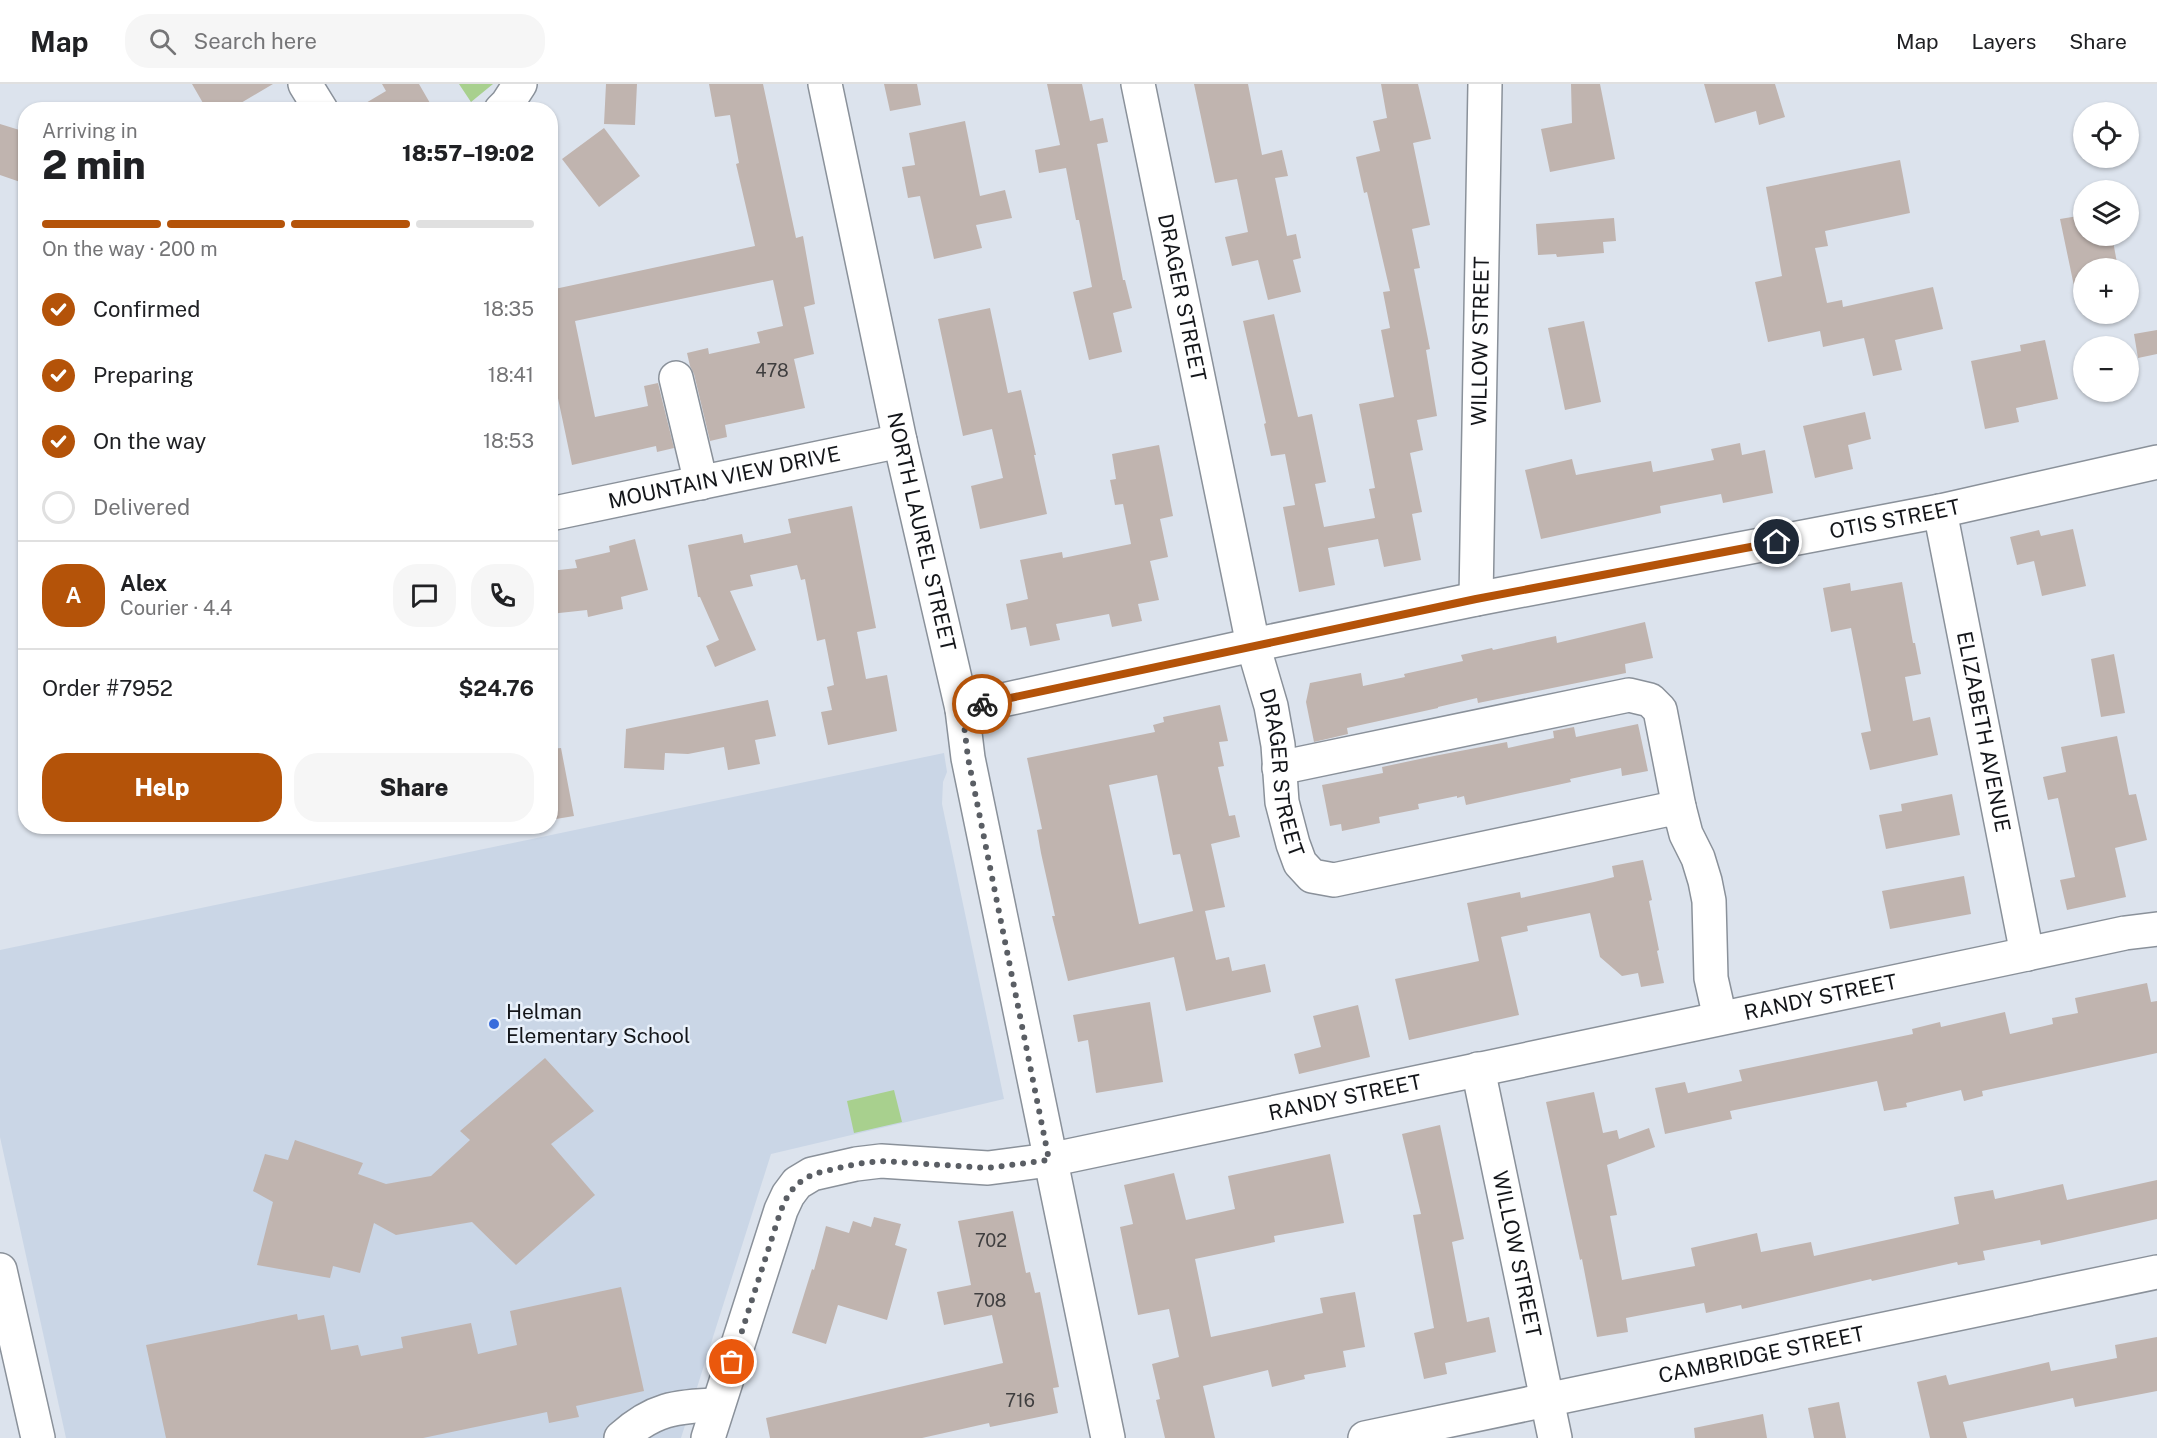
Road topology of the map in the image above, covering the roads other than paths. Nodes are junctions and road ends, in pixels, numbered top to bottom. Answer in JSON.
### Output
{"nodes":[{"id":1,"x":520,"y":84,"type":"edge"},
{"id":2,"x":825,"y":84,"type":"edge"},
{"id":3,"x":1138,"y":84,"type":"edge"},
{"id":4,"x":1485,"y":84,"type":"edge"},
{"id":5,"x":508,"y":102,"type":"edge"},
{"id":6,"x":676,"y":378,"type":"dead end"},
{"id":7,"x":900,"y":441,"type":"junction"},
{"id":8,"x":2157,"y":462,"type":"edge"},
{"id":9,"x":701,"y":483,"type":"junction"},
{"id":10,"x":1940,"y":511,"type":"junction"},
{"id":11,"x":558,"y":512,"type":"edge"},
{"id":12,"x":1476,"y":599,"type":"junction"},
{"id":13,"x":1253,"y":645,"type":"junction"},
{"id":14,"x":962,"y":708,"type":"junction"},
{"id":15,"x":1279,"y":768,"type":"junction"},
{"id":16,"x":1679,"y":807,"type":"junction"},
{"id":17,"x":2157,"y":929,"type":"edge"},
{"id":18,"x":2027,"y":954,"type":"junction"},
{"id":19,"x":1720,"y":1018,"type":"junction"},
{"id":20,"x":1478,"y":1070,"type":"junction"},
{"id":21,"x":1049,"y":1160,"type":"junction"},
{"id":22,"x":0,"y":1270,"type":"edge"},
{"id":23,"x":2157,"y":1272,"type":"edge"},
{"id":24,"x":1547,"y":1399,"type":"junction"},
{"id":25,"x":718,"y":1406,"type":"junction"},
{"id":26,"x":38,"y":1438,"type":"edge"},
{"id":27,"x":621,"y":1438,"type":"edge"},
{"id":28,"x":708,"y":1438,"type":"edge"},
{"id":29,"x":1108,"y":1438,"type":"edge"},
{"id":30,"x":1365,"y":1438,"type":"edge"},
{"id":31,"x":1555,"y":1438,"type":"edge"}],
"edges":[{"from":1,"to":5,"type":"street"},
{"from":2,"to":7,"type":"street","name":"NORTH LAUREL STREET"},
{"from":3,"to":13,"type":"street","name":"DRAGER STREET"},
{"from":4,"to":12,"type":"street","name":"WILLOW STREET"},
{"from":6,"to":9,"type":"street"},
{"from":7,"to":9,"type":"street","name":"MOUNTAIN VIEW DRIVE"},
{"from":7,"to":14,"type":"street","name":"NORTH LAUREL STREET"},
{"from":8,"to":10,"type":"street","name":"OTIS STREET"},
{"from":9,"to":11,"type":"street","name":"MOUNTAIN VIEW DRIVE"},
{"from":10,"to":12,"type":"street","name":"OTIS STREET"},
{"from":10,"to":18,"type":"street","name":"ELIZABETH AVENUE"},
{"from":12,"to":13,"type":"street","name":"OTIS STREET"},
{"from":13,"to":14,"type":"street","name":"OTIS STREET"},
{"from":13,"to":15,"type":"street","name":"DRAGER STREET"},
{"from":14,"to":21,"type":"street","name":"NORTH LAUREL STREET"},
{"from":15,"to":16,"type":"street","name":"DRAGER STREET"},
{"from":15,"to":16,"type":"street"},
{"from":16,"to":19,"type":"street"},
{"from":17,"to":18,"type":"street","name":"RANDY STREET"},
{"from":18,"to":19,"type":"street","name":"RANDY STREET"},
{"from":19,"to":20,"type":"street","name":"RANDY STREET"},
{"from":20,"to":21,"type":"street","name":"RANDY STREET"},
{"from":20,"to":24,"type":"street","name":"WILLOW STREET"},
{"from":21,"to":25,"type":"street","name":"RANDY STREET"},
{"from":21,"to":29,"type":"street","name":"NORTH LAUREL STREET"},
{"from":22,"to":26,"type":"street"},
{"from":23,"to":24,"type":"street","name":"CAMBRIDGE STREET"},
{"from":24,"to":30,"type":"street","name":"CAMBRIDGE STREET"},
{"from":24,"to":31,"type":"street","name":"WILLOW STREET"},
{"from":25,"to":27,"type":"street"},
{"from":25,"to":28,"type":"street","name":"RANDY STREET"}]}
